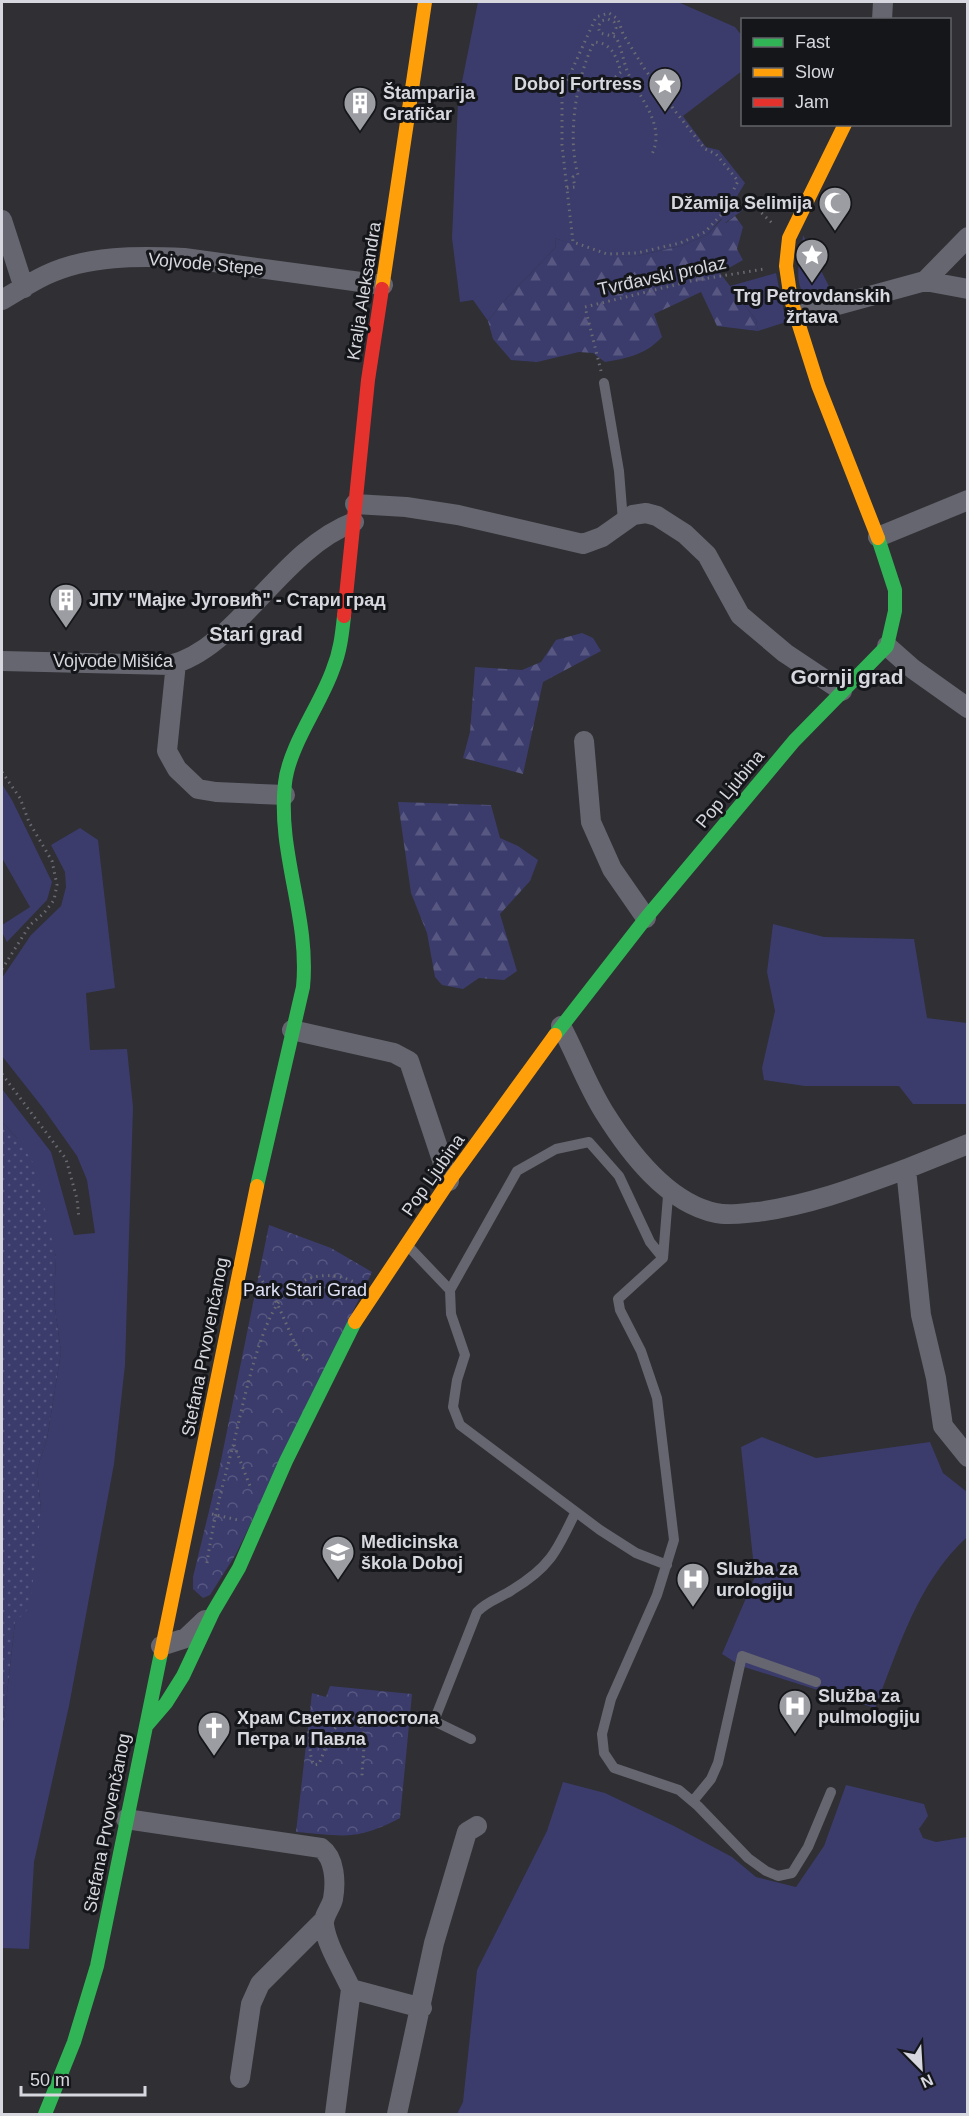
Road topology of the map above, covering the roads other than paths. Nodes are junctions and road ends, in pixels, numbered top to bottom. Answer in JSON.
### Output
{"nodes":[{"id":1,"x":425,"y":2,"type":"edge"},
{"id":2,"x":883,"y":2,"type":"edge"},
{"id":3,"x":882,"y":18,"type":"edge"},
{"id":4,"x":844,"y":126,"type":"edge"},
{"id":5,"x":2,"y":220,"type":"edge"},
{"id":6,"x":968,"y":237,"type":"edge"},
{"id":7,"x":925,"y":281,"type":"junction"},
{"id":8,"x":382,"y":285,"type":"junction"},
{"id":9,"x":24,"y":288,"type":"junction"},
{"id":10,"x":968,"y":289,"type":"edge"},
{"id":11,"x":2,"y":300,"type":"edge"},
{"id":12,"x":797,"y":316,"type":"junction"},
{"id":13,"x":604,"y":383,"type":"road end"},
{"id":14,"x":968,"y":500,"type":"edge"},
{"id":15,"x":354,"y":513,"type":"junction"},
{"id":16,"x":622,"y":521,"type":"junction"},
{"id":17,"x":878,"y":537,"type":"junction"},
{"id":18,"x":349,"y":587,"type":"joint"},
{"id":19,"x":887,"y":646,"type":"junction"},
{"id":20,"x":2,"y":661,"type":"edge"},
{"id":21,"x":176,"y":663,"type":"junction"},
{"id":22,"x":842,"y":691,"type":"junction"},
{"id":23,"x":968,"y":708,"type":"edge"},
{"id":24,"x":584,"y":741,"type":"dead end"},
{"id":25,"x":285,"y":795,"type":"junction"},
{"id":26,"x":646,"y":918,"type":"junction"},
{"id":27,"x":561,"y":1026,"type":"junction"},
{"id":28,"x":292,"y":1030,"type":"junction"},
{"id":29,"x":968,"y":1144,"type":"edge"},
{"id":30,"x":906,"y":1169,"type":"junction"},
{"id":31,"x":449,"y":1181,"type":"junction"},
{"id":32,"x":672,"y":1191,"type":"junction"},
{"id":33,"x":407,"y":1244,"type":"junction"},
{"id":34,"x":663,"y":1258,"type":"junction"},
{"id":35,"x":450,"y":1290,"type":"junction"},
{"id":36,"x":968,"y":1457,"type":"edge"},
{"id":37,"x":575,"y":1513,"type":"junction"},
{"id":38,"x":667,"y":1565,"type":"junction"},
{"id":39,"x":171,"y":1599,"type":"junction"},
{"id":40,"x":199,"y":1612,"type":"junction"},
{"id":41,"x":161,"y":1646,"type":"junction"},
{"id":42,"x":816,"y":1682,"type":"dead end"},
{"id":43,"x":143,"y":1730,"type":"junction"},
{"id":44,"x":471,"y":1739,"type":"dead end"},
{"id":45,"x":831,"y":1792,"type":"dead end"},
{"id":46,"x":693,"y":1801,"type":"junction"},
{"id":47,"x":126,"y":1819,"type":"junction"},
{"id":48,"x":477,"y":1826,"type":"dead end"},
{"id":49,"x":323,"y":1921,"type":"junction"},
{"id":50,"x":351,"y":1989,"type":"junction"},
{"id":51,"x":422,"y":2008,"type":"junction"},
{"id":52,"x":240,"y":2078,"type":"dead end"},
{"id":53,"x":45,"y":2115,"type":"edge"},
{"id":54,"x":335,"y":2115,"type":"edge"},
{"id":55,"x":397,"y":2115,"type":"edge"}],
"edges":[{"from":1,"to":8,"type":"street","name":"Kralja Aleksandra"},
{"from":2,"to":3,"type":"street"},
{"from":4,"to":12,"type":"street","name":"Pop Ljubina"},
{"from":5,"to":9,"type":"street"},
{"from":6,"to":7,"type":"street"},
{"from":7,"to":10,"type":"street"},
{"from":7,"to":12,"type":"street"},
{"from":8,"to":9,"type":"street","name":"Vojvode Stepe"},
{"from":8,"to":15,"type":"street","name":"Kralja Aleksandra"},
{"from":9,"to":11,"type":"street","name":"Vojvode Stepe"},
{"from":12,"to":17,"type":"street","name":"Pop Ljubina"},
{"from":13,"to":16,"type":"lane"},
{"from":14,"to":17,"type":"street"},
{"from":15,"to":16,"type":"street"},
{"from":15,"to":18,"type":"street","name":"Kralja Aleksandra"},
{"from":15,"to":21,"type":"street","name":"Vojvode Mišića"},
{"from":16,"to":22,"type":"street"},
{"from":17,"to":19,"type":"street","name":"Pop Ljubina"},
{"from":18,"to":25,"type":"street","name":"Stefana Prvovenčanog"},
{"from":19,"to":22,"type":"street","name":"Pop Ljubina"},
{"from":19,"to":23,"type":"street"},
{"from":20,"to":21,"type":"street","name":"Vojvode Mišića"},
{"from":21,"to":25,"type":"street"},
{"from":22,"to":26,"type":"street","name":"Pop Ljubina"},
{"from":24,"to":26,"type":"street"},
{"from":25,"to":28,"type":"street","name":"Stefana Prvovenčanog"},
{"from":26,"to":27,"type":"street","name":"Pop Ljubina"},
{"from":27,"to":31,"type":"street","name":"Pop Ljubina"},
{"from":27,"to":32,"type":"street"},
{"from":28,"to":31,"type":"street"},
{"from":28,"to":39,"type":"street","name":"Stefana Prvovenčanog"},
{"from":29,"to":30,"type":"street"},
{"from":30,"to":32,"type":"street"},
{"from":30,"to":36,"type":"street"},
{"from":31,"to":33,"type":"street","name":"Pop Ljubina"},
{"from":32,"to":34,"type":"lane"},
{"from":33,"to":35,"type":"lane","name":"Pop Ljubina"},
{"from":33,"to":40,"type":"street","name":"Pop Ljubina"},
{"from":34,"to":35,"type":"lane"},
{"from":34,"to":38,"type":"lane"},
{"from":35,"to":37,"type":"lane"},
{"from":37,"to":38,"type":"lane"},
{"from":37,"to":44,"type":"lane"},
{"from":38,"to":46,"type":"lane"},
{"from":39,"to":40,"type":"street"},
{"from":39,"to":41,"type":"street","name":"Stefana Prvovenčanog"},
{"from":40,"to":41,"type":"street"},
{"from":40,"to":43,"type":"street","name":"Pop Ljubina"},
{"from":41,"to":43,"type":"street","name":"Stefana Prvovenčanog"},
{"from":42,"to":46,"type":"lane"},
{"from":43,"to":47,"type":"street","name":"Stefana Prvovenčanog"},
{"from":45,"to":46,"type":"lane"},
{"from":47,"to":49,"type":"street"},
{"from":47,"to":53,"type":"street","name":"Stefana Prvovenčanog"},
{"from":48,"to":51,"type":"street"},
{"from":49,"to":50,"type":"street"},
{"from":49,"to":52,"type":"street"},
{"from":50,"to":51,"type":"street"},
{"from":50,"to":54,"type":"street"},
{"from":51,"to":55,"type":"street"}]}
